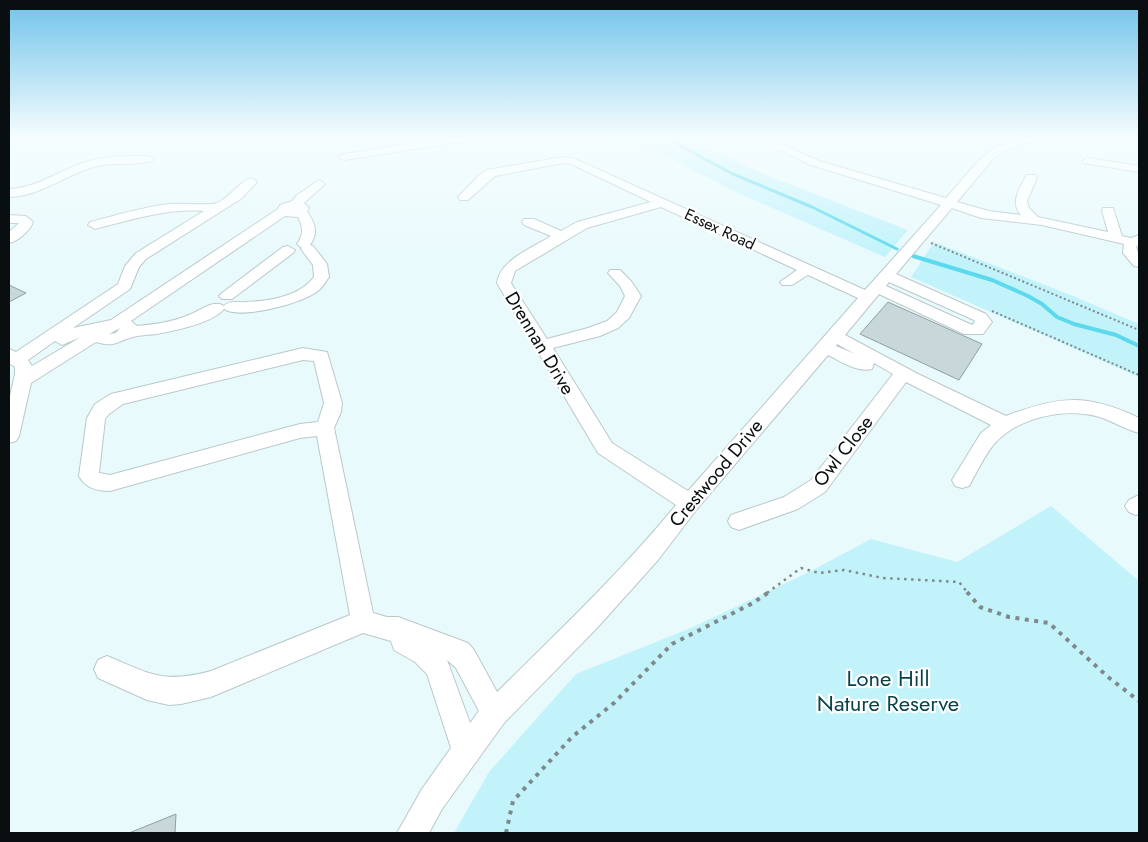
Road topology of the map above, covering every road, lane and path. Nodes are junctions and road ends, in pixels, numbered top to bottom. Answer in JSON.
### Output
{"nodes":[{"id":1,"x":62,"y":176,"type":"edge"},
{"id":2,"x":486,"y":176,"type":"edge"},
{"id":3,"x":607,"y":176,"type":"edge"},
{"id":4,"x":860,"y":176,"type":"edge"},
{"id":5,"x":969,"y":176,"type":"edge"},
{"id":6,"x":1031,"y":178,"type":"dead end"},
{"id":7,"x":251,"y":182,"type":"dead end"},
{"id":8,"x":319,"y":184,"type":"dead end"},
{"id":9,"x":9,"y":193,"type":"edge"},
{"id":10,"x":464,"y":197,"type":"dead end"},
{"id":11,"x":663,"y":202,"type":"junction"},
{"id":12,"x":943,"y":202,"type":"junction"},
{"id":13,"x":216,"y":208,"type":"junction"},
{"id":14,"x":293,"y":209,"type":"junction"},
{"id":15,"x":1108,"y":211,"type":"dead end"},
{"id":16,"x":992,"y":216,"type":"joint"},
{"id":17,"x":9,"y":219,"type":"edge"},
{"id":18,"x":1033,"y":219,"type":"junction"},
{"id":19,"x":529,"y":222,"type":"dead end"},
{"id":20,"x":95,"y":225,"type":"dead end"},
{"id":21,"x":561,"y":236,"type":"junction"},
{"id":22,"x":918,"y":238,"type":"junction"},
{"id":23,"x":1116,"y":238,"type":"junction"},
{"id":24,"x":9,"y":239,"type":"edge"},
{"id":25,"x":1136,"y":240,"type":"edge"},
{"id":26,"x":306,"y":246,"type":"junction"},
{"id":27,"x":288,"y":250,"type":"joint"},
{"id":28,"x":1139,"y":263,"type":"edge"},
{"id":29,"x":808,"y":270,"type":"junction"},
{"id":30,"x":615,"y":273,"type":"dead end"},
{"id":31,"x":787,"y":282,"type":"dead end"},
{"id":32,"x":876,"y":286,"type":"junction"},
{"id":33,"x":940,"y":299,"type":"junction"},
{"id":34,"x":225,"y":304,"type":"junction"},
{"id":35,"x":984,"y":307,"type":"dead end"},
{"id":36,"x":928,"y":311,"type":"junction"},
{"id":37,"x":113,"y":329,"type":"junction"},
{"id":38,"x":1139,"y":330,"type":"edge"},
{"id":39,"x":829,"y":342,"type":"junction"},
{"id":40,"x":542,"y":346,"type":"junction"},
{"id":41,"x":18,"y":364,"type":"edge"},
{"id":42,"x":1139,"y":375,"type":"edge"},
{"id":43,"x":905,"y":376,"type":"junction"},
{"id":44,"x":1005,"y":424,"type":"junction"},
{"id":45,"x":1139,"y":426,"type":"edge"},
{"id":46,"x":325,"y":428,"type":"junction"},
{"id":47,"x":9,"y":436,"type":"edge"},
{"id":48,"x":962,"y":480,"type":"dead end"},
{"id":49,"x":690,"y":503,"type":"junction"},
{"id":50,"x":738,"y":521,"type":"dead end"},
{"id":51,"x":375,"y":625,"type":"junction"},
{"id":52,"x":107,"y":669,"type":"dead end"},
{"id":53,"x":1139,"y":701,"type":"edge"},
{"id":54,"x":494,"y":713,"type":"junction"},
{"id":55,"x":466,"y":750,"type":"junction"},
{"id":56,"x":412,"y":833,"type":"edge"},
{"id":57,"x":506,"y":833,"type":"edge"}],
"edges":[{"from":1,"to":9,"type":"street"},
{"from":2,"to":10,"type":"street","name":"Essex Road"},
{"from":3,"to":11,"type":"street","name":"Essex Road"},
{"from":4,"to":12,"type":"street"},
{"from":5,"to":12,"type":"street","name":"Crestwood Drive"},
{"from":6,"to":18,"type":"street"},
{"from":7,"to":13,"type":"street"},
{"from":8,"to":14,"type":"street"},
{"from":11,"to":21,"type":"street","name":"Drennan Drive"},
{"from":11,"to":29,"type":"street","name":"Essex Road"},
{"from":12,"to":16,"type":"street"},
{"from":12,"to":22,"type":"street","name":"Crestwood Drive"},
{"from":13,"to":20,"type":"street"},
{"from":13,"to":41,"type":"street"},
{"from":14,"to":26,"type":"street"},
{"from":14,"to":37,"type":"street"},
{"from":15,"to":23,"type":"street"},
{"from":16,"to":18,"type":"street"},
{"from":17,"to":24,"type":"street"},
{"from":18,"to":23,"type":"street"},
{"from":19,"to":21,"type":"street"},
{"from":21,"to":40,"type":"street","name":"Drennan Drive"},
{"from":22,"to":32,"type":"street","name":"Crestwood Drive"},
{"from":22,"to":38,"type":"path"},
{"from":23,"to":25,"type":"street"},
{"from":25,"to":28,"type":"street"},
{"from":26,"to":27,"type":"street"},
{"from":26,"to":34,"type":"street"},
{"from":27,"to":34,"type":"street"},
{"from":29,"to":31,"type":"street"},
{"from":29,"to":32,"type":"street","name":"Essex Road"},
{"from":30,"to":40,"type":"street"},
{"from":32,"to":33,"type":"street"},
{"from":32,"to":36,"type":"street"},
{"from":32,"to":39,"type":"street","name":"Crestwood Drive"},
{"from":33,"to":36,"type":"street"},
{"from":33,"to":36,"type":"street"},
{"from":34,"to":37,"type":"street"},
{"from":35,"to":42,"type":"path"},
{"from":37,"to":41,"type":"street"},
{"from":39,"to":43,"type":"street"},
{"from":39,"to":49,"type":"street","name":"Crestwood Drive"},
{"from":40,"to":49,"type":"street","name":"Drennan Drive"},
{"from":41,"to":47,"type":"street"},
{"from":43,"to":44,"type":"street"},
{"from":43,"to":50,"type":"street","name":"Owl Close"},
{"from":44,"to":45,"type":"street"},
{"from":44,"to":48,"type":"street"},
{"from":46,"to":46,"type":"street"},
{"from":46,"to":51,"type":"street"},
{"from":49,"to":54,"type":"street","name":"Crestwood Drive"},
{"from":51,"to":52,"type":"street"},
{"from":51,"to":54,"type":"street"},
{"from":51,"to":55,"type":"street"},
{"from":53,"to":57,"type":"path"},
{"from":54,"to":55,"type":"street","name":"Crestwood Drive"},
{"from":55,"to":56,"type":"street","name":"Crestwood Drive"}]}
